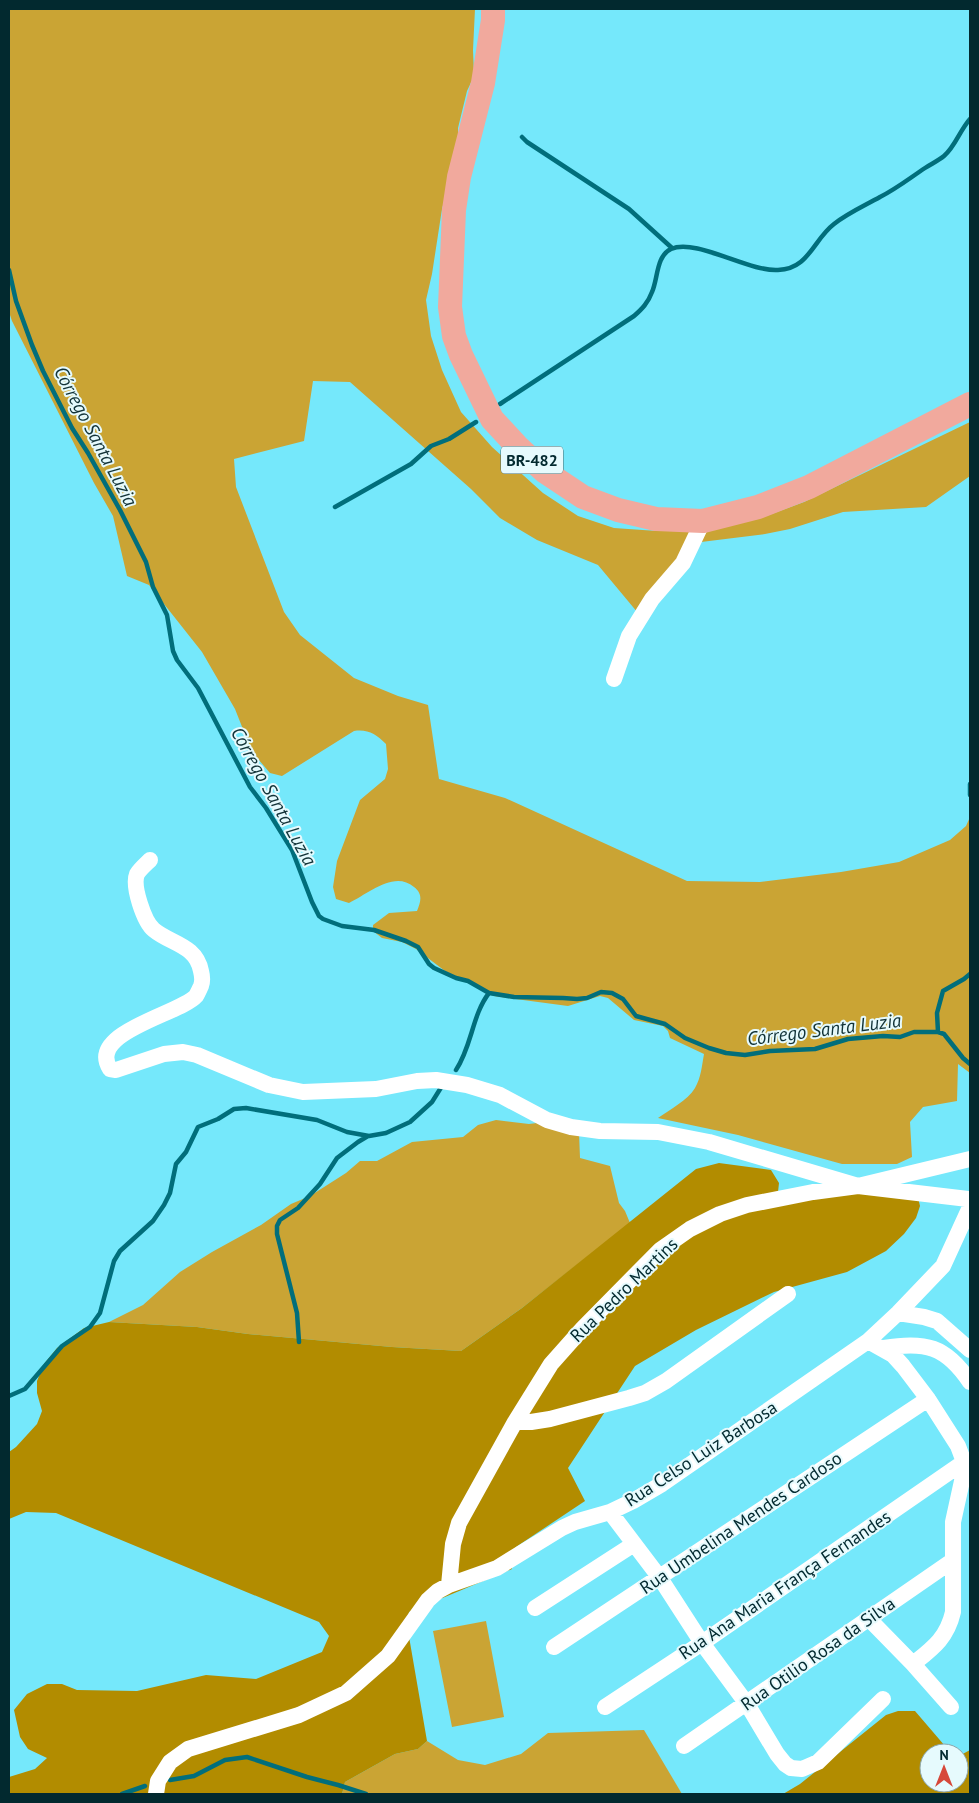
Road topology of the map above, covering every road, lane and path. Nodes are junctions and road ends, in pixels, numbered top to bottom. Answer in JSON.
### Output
{"nodes":[{"id":1,"x":492,"y":9,"type":"edge"},
{"id":2,"x":970,"y":404,"type":"edge"},
{"id":3,"x":703,"y":521,"type":"junction"},
{"id":4,"x":614,"y":679,"type":"dead end"},
{"id":5,"x":150,"y":860,"type":"dead end"},
{"id":6,"x":970,"y":1158,"type":"edge"},
{"id":7,"x":858,"y":1186,"type":"junction"},
{"id":8,"x":970,"y":1201,"type":"edge"},
{"id":9,"x":970,"y":1207,"type":"edge"},
{"id":10,"x":788,"y":1294,"type":"dead end"},
{"id":11,"x":898,"y":1313,"type":"junction"},
{"id":12,"x":868,"y":1342,"type":"junction"},
{"id":13,"x":884,"y":1348,"type":"junction"},
{"id":14,"x":970,"y":1350,"type":"edge"},
{"id":15,"x":970,"y":1382,"type":"edge"},
{"id":16,"x":928,"y":1399,"type":"junction"},
{"id":17,"x":515,"y":1422,"type":"junction"},
{"id":18,"x":964,"y":1462,"type":"junction"},
{"id":19,"x":610,"y":1512,"type":"junction"},
{"id":20,"x":634,"y":1544,"type":"junction"},
{"id":21,"x":952,"y":1561,"type":"junction"},
{"id":22,"x":660,"y":1578,"type":"junction"},
{"id":23,"x":449,"y":1585,"type":"junction"},
{"id":24,"x":535,"y":1608,"type":"dead end"},
{"id":25,"x":869,"y":1619,"type":"junction"},
{"id":26,"x":702,"y":1643,"type":"junction"},
{"id":27,"x":554,"y":1647,"type":"dead end"},
{"id":28,"x":913,"y":1664,"type":"junction"},
{"id":29,"x":883,"y":1699,"type":"dead end"},
{"id":30,"x":747,"y":1704,"type":"junction"},
{"id":31,"x":605,"y":1706,"type":"dead end"},
{"id":32,"x":951,"y":1707,"type":"dead end"},
{"id":33,"x":684,"y":1746,"type":"dead end"},
{"id":34,"x":156,"y":1794,"type":"edge"}],
"edges":[{"from":1,"to":3,"type":"highway","number":"BR-482"},
{"from":2,"to":3,"type":"highway","number":"BR-482"},
{"from":3,"to":4,"type":"street"},
{"from":5,"to":7,"type":"street"},
{"from":6,"to":7,"type":"street","name":"Rua Pedro Martins"},
{"from":7,"to":8,"type":"street"},
{"from":7,"to":17,"type":"street","name":"Rua Pedro Martins"},
{"from":9,"to":11,"type":"street","name":"Rua Celso Luiz Barbosa"},
{"from":10,"to":17,"type":"street"},
{"from":11,"to":12,"type":"street","name":"Rua Celso Luiz Barbosa"},
{"from":11,"to":14,"type":"street"},
{"from":12,"to":13,"type":"street"},
{"from":12,"to":19,"type":"street","name":"Rua Celso Luiz Barbosa"},
{"from":13,"to":15,"type":"street"},
{"from":13,"to":16,"type":"street"},
{"from":16,"to":18,"type":"street"},
{"from":16,"to":22,"type":"street","name":"Rua Umbelina Mendes Cardoso"},
{"from":17,"to":23,"type":"street","name":"Rua Pedro Martins"},
{"from":18,"to":21,"type":"street"},
{"from":18,"to":26,"type":"street","name":"Rua Ana Maria França Fernandes"},
{"from":19,"to":20,"type":"street"},
{"from":19,"to":23,"type":"street","name":"Rua Celso Luiz Barbosa"},
{"from":20,"to":22,"type":"street"},
{"from":20,"to":24,"type":"street"},
{"from":21,"to":25,"type":"street","name":"Rua Otilio Rosa da Silva"},
{"from":21,"to":28,"type":"street"},
{"from":22,"to":26,"type":"street"},
{"from":22,"to":27,"type":"street","name":"Rua Umbelina Mendes Cardoso"},
{"from":23,"to":34,"type":"street","name":"Rua Celso Luiz Barbosa"},
{"from":25,"to":28,"type":"street"},
{"from":25,"to":30,"type":"street","name":"Rua Otilio Rosa da Silva"},
{"from":26,"to":30,"type":"street"},
{"from":26,"to":31,"type":"street","name":"Rua Ana Maria França Fernandes"},
{"from":28,"to":32,"type":"street"},
{"from":29,"to":30,"type":"street"},
{"from":30,"to":33,"type":"street","name":"Rua Otilio Rosa da Silva"}]}
